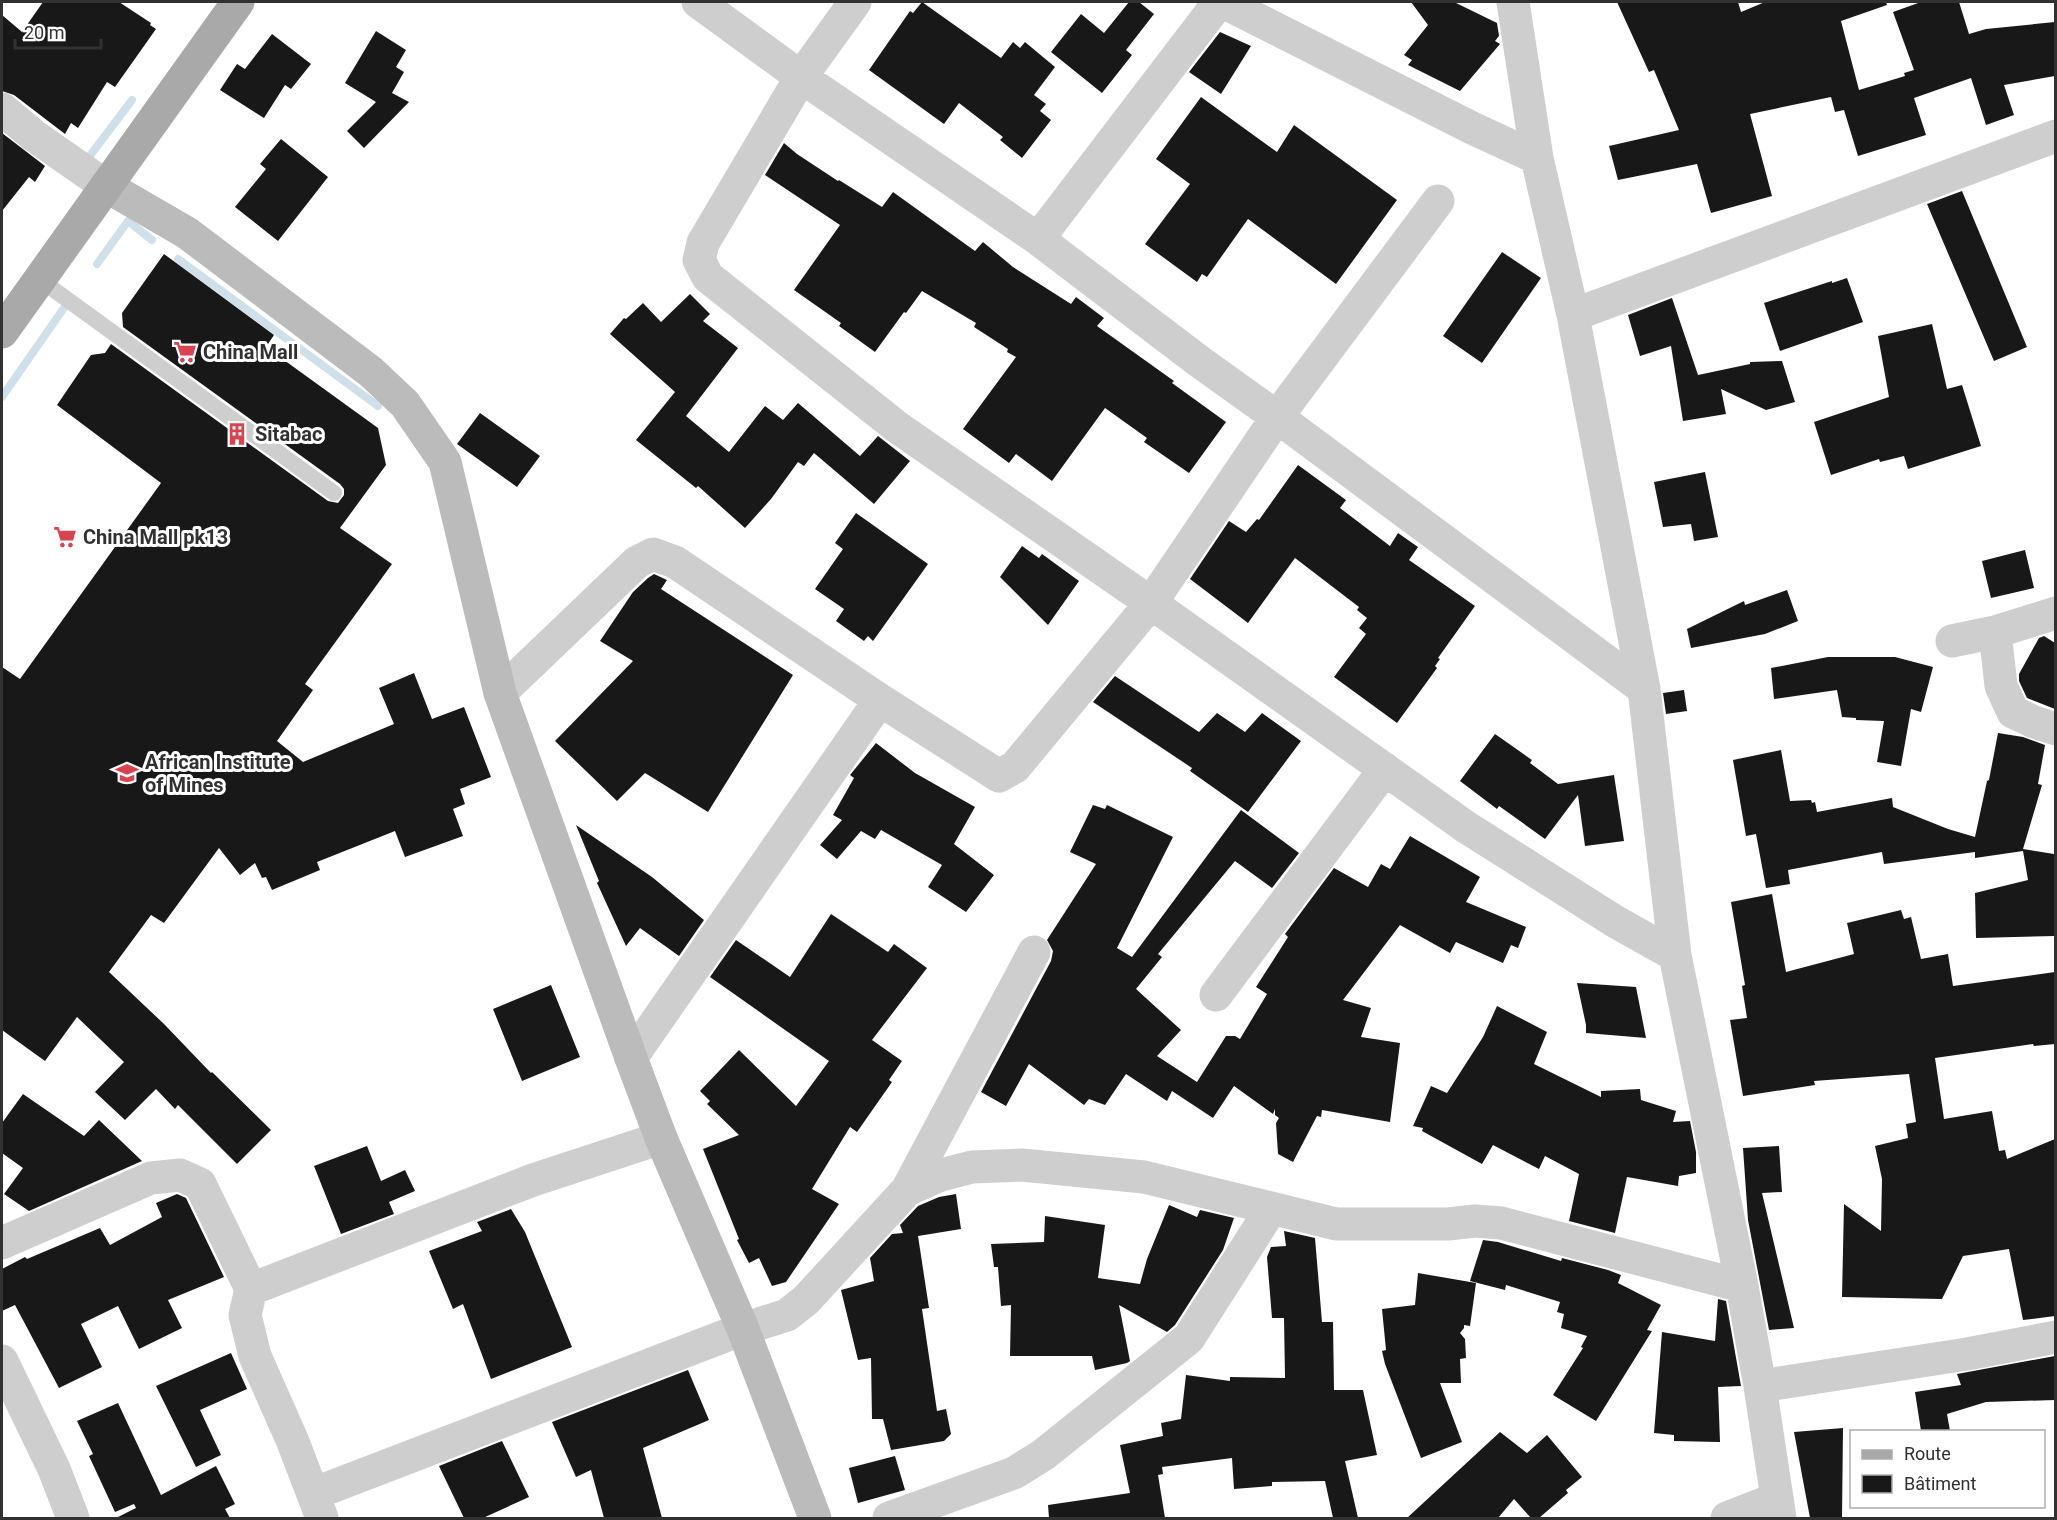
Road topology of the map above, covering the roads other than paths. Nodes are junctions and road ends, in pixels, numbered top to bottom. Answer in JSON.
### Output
{"nodes":[{"id":1,"x":238,"y":2,"type":"edge"},
{"id":2,"x":698,"y":2,"type":"edge"},
{"id":3,"x":855,"y":2,"type":"edge"},
{"id":4,"x":1221,"y":2,"type":"edge"},
{"id":5,"x":1513,"y":2,"type":"edge"},
{"id":6,"x":801,"y":76,"type":"junction"},
{"id":7,"x":2,"y":109,"type":"edge"},
{"id":8,"x":2055,"y":136,"type":"edge"},
{"id":9,"x":1537,"y":158,"type":"junction"},
{"id":10,"x":106,"y":186,"type":"junction"},
{"id":11,"x":1438,"y":201,"type":"dead end"},
{"id":12,"x":1038,"y":239,"type":"junction"},
{"id":13,"x":39,"y":279,"type":"junction"},
{"id":14,"x":1573,"y":315,"type":"junction"},
{"id":15,"x":2,"y":332,"type":"edge"},
{"id":16,"x":1276,"y":417,"type":"junction"},
{"id":17,"x":334,"y":493,"type":"dead end"},
{"id":18,"x":1151,"y":603,"type":"junction"},
{"id":19,"x":2055,"y":613,"type":"edge"},
{"id":20,"x":1995,"y":632,"type":"junction"},
{"id":21,"x":1952,"y":641,"type":"dead end"},
{"id":22,"x":1644,"y":689,"type":"junction"},
{"id":23,"x":500,"y":693,"type":"junction"},
{"id":24,"x":880,"y":700,"type":"junction"},
{"id":25,"x":2055,"y":729,"type":"edge"},
{"id":26,"x":1385,"y":769,"type":"junction"},
{"id":27,"x":1034,"y":952,"type":"dead end"},
{"id":28,"x":1675,"y":956,"type":"junction"},
{"id":29,"x":1216,"y":995,"type":"dead end"},
{"id":30,"x":630,"y":1058,"type":"junction"},
{"id":31,"x":662,"y":1138,"type":"junction"},
{"id":32,"x":907,"y":1190,"type":"junction"},
{"id":33,"x":1271,"y":1209,"type":"junction"},
{"id":34,"x":2,"y":1243,"type":"edge"},
{"id":35,"x":1742,"y":1286,"type":"junction"},
{"id":36,"x":251,"y":1289,"type":"junction"},
{"id":37,"x":743,"y":1329,"type":"junction"},
{"id":38,"x":2055,"y":1337,"type":"edge"},
{"id":39,"x":2,"y":1361,"type":"edge"},
{"id":40,"x":1760,"y":1386,"type":"junction"},
{"id":41,"x":317,"y":1506,"type":"edge"},
{"id":42,"x":1778,"y":1509,"type":"edge"},
{"id":43,"x":73,"y":1518,"type":"edge"},
{"id":44,"x":815,"y":1518,"type":"edge"},
{"id":45,"x":889,"y":1518,"type":"edge"},
{"id":46,"x":1726,"y":1518,"type":"edge"}],
"edges":[{"from":1,"to":10,"type":"main road"},
{"from":2,"to":6,"type":"street"},
{"from":3,"to":6,"type":"street"},
{"from":4,"to":9,"type":"street"},
{"from":4,"to":12,"type":"street"},
{"from":5,"to":9,"type":"street"},
{"from":6,"to":12,"type":"street"},
{"from":6,"to":18,"type":"street"},
{"from":7,"to":10,"type":"street"},
{"from":8,"to":14,"type":"street"},
{"from":9,"to":14,"type":"street"},
{"from":10,"to":13,"type":"main road"},
{"from":10,"to":23,"type":"street"},
{"from":11,"to":16,"type":"street"},
{"from":12,"to":16,"type":"street"},
{"from":13,"to":15,"type":"main road"},
{"from":13,"to":17,"type":"lane"},
{"from":14,"to":22,"type":"street"},
{"from":16,"to":18,"type":"street"},
{"from":16,"to":22,"type":"street"},
{"from":18,"to":24,"type":"street"},
{"from":18,"to":26,"type":"street"},
{"from":19,"to":20,"type":"street"},
{"from":20,"to":21,"type":"street"},
{"from":20,"to":25,"type":"street"},
{"from":22,"to":28,"type":"street"},
{"from":23,"to":24,"type":"street"},
{"from":23,"to":30,"type":"street"},
{"from":24,"to":30,"type":"street"},
{"from":26,"to":28,"type":"street"},
{"from":26,"to":29,"type":"street"},
{"from":27,"to":32,"type":"street"},
{"from":28,"to":35,"type":"street"},
{"from":30,"to":31,"type":"street"},
{"from":31,"to":36,"type":"street"},
{"from":31,"to":37,"type":"street"},
{"from":32,"to":33,"type":"street"},
{"from":32,"to":37,"type":"street"},
{"from":33,"to":35,"type":"street"},
{"from":33,"to":45,"type":"street"},
{"from":34,"to":36,"type":"street"},
{"from":35,"to":40,"type":"street"},
{"from":36,"to":41,"type":"street"},
{"from":37,"to":41,"type":"street"},
{"from":37,"to":44,"type":"street"},
{"from":38,"to":40,"type":"street"},
{"from":39,"to":43,"type":"street"},
{"from":40,"to":42,"type":"street"},
{"from":42,"to":46,"type":"street"}]}
